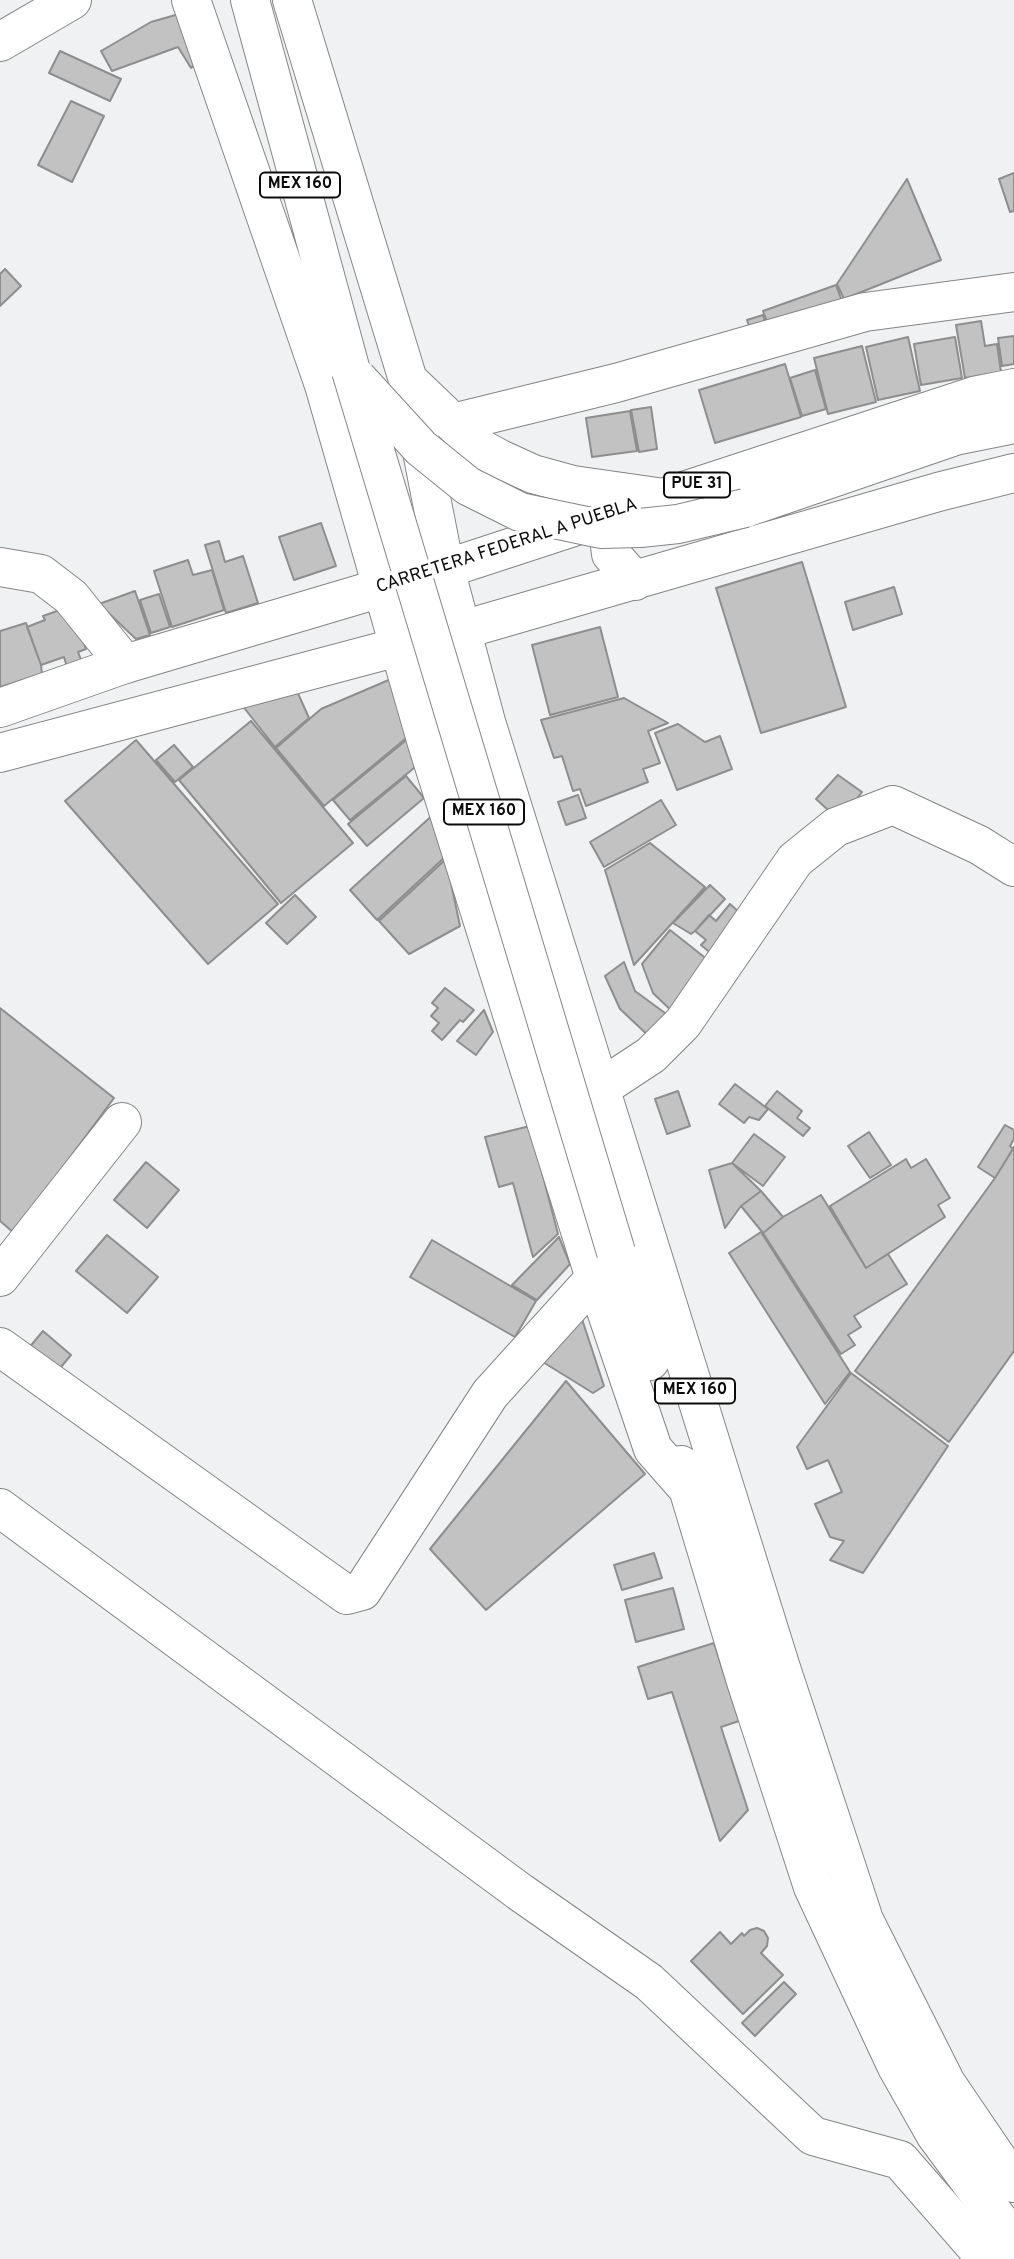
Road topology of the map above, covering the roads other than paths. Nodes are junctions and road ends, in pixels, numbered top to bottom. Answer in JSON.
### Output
{"nodes":[{"id":1,"x":72,"y":0,"type":"edge"},
{"id":2,"x":191,"y":0,"type":"edge"},
{"id":3,"x":250,"y":0,"type":"edge"},
{"id":4,"x":292,"y":0,"type":"edge"},
{"id":5,"x":0,"y":41,"type":"edge"},
{"id":6,"x":1014,"y":292,"type":"edge"},
{"id":7,"x":404,"y":370,"type":"junction"},
{"id":8,"x":337,"y":378,"type":"junction"},
{"id":9,"x":1014,"y":388,"type":"edge"},
{"id":10,"x":453,"y":423,"type":"junction"},
{"id":11,"x":1014,"y":424,"type":"edge"},
{"id":12,"x":1014,"y":473,"type":"edge"},
{"id":13,"x":659,"y":498,"type":"junction"},
{"id":14,"x":618,"y":512,"type":"junction"},
{"id":15,"x":687,"y":565,"type":"junction"},
{"id":16,"x":0,"y":566,"type":"edge"},
{"id":17,"x":445,"y":569,"type":"junction"},
{"id":18,"x":635,"y":581,"type":"junction"},
{"id":19,"x":382,"y":587,"type":"junction"},
{"id":20,"x":462,"y":630,"type":"junction"},
{"id":21,"x":401,"y":647,"type":"junction"},
{"id":22,"x":125,"y":664,"type":"junction"},
{"id":23,"x":0,"y":708,"type":"edge"},
{"id":24,"x":486,"y":722,"type":"junction"},
{"id":25,"x":426,"y":740,"type":"junction"},
{"id":26,"x":0,"y":753,"type":"edge"},
{"id":27,"x":1014,"y":867,"type":"edge"},
{"id":28,"x":601,"y":1088,"type":"junction"},
{"id":29,"x":122,"y":1122,"type":"dead end"},
{"id":30,"x":606,"y":1265,"type":"junction"},
{"id":31,"x":0,"y":1277,"type":"edge"},
{"id":32,"x":0,"y":1347,"type":"edge"},
{"id":33,"x":0,"y":1508,"type":"edge"},
{"id":34,"x":763,"y":1671,"type":"junction"},
{"id":35,"x":1014,"y":2183,"type":"edge"},
{"id":36,"x":1014,"y":2241,"type":"edge"},
{"id":37,"x":997,"y":2259,"type":"edge"}],
"edges":[{"from":1,"to":5,"type":"main road"},
{"from":2,"to":8,"type":"main road"},
{"from":3,"to":8,"type":"main road","number":"MEX 160"},
{"from":4,"to":7,"type":"main road","number":"MEX 160"},
{"from":6,"to":10,"type":"main road"},
{"from":7,"to":8,"type":"main road"},
{"from":7,"to":10,"type":"main road"},
{"from":7,"to":17,"type":"main road","number":"MEX 160"},
{"from":8,"to":11,"type":"main road","bridge":true},
{"from":8,"to":19,"type":"main road"},
{"from":8,"to":30,"type":"main road","number":"MEX 160","bridge":true},
{"from":9,"to":13,"type":"main road","name":"CARRETERA FEDERAL A PUEBLA","number":"PUE 31"},
{"from":10,"to":13,"type":"main road"},
{"from":12,"to":15,"type":"main road"},
{"from":13,"to":14,"type":"main road","name":"CARRETERA FEDERAL A PUEBLA","number":"PUE 31"},
{"from":13,"to":15,"type":"main road"},
{"from":14,"to":17,"type":"main road","name":"CARRETERA FEDERAL A PUEBLA","number":"PUE 31"},
{"from":14,"to":18,"type":"main road"},
{"from":15,"to":18,"type":"main road"},
{"from":16,"to":22,"type":"main road"},
{"from":17,"to":19,"type":"main road","name":"CARRETERA FEDERAL A PUEBLA","number":"PUE 31"},
{"from":17,"to":20,"type":"main road","number":"MEX 160"},
{"from":18,"to":20,"type":"main road"},
{"from":19,"to":21,"type":"main road"},
{"from":19,"to":22,"type":"main road","name":"CARRETERA FEDERAL A PUEBLA","number":"PUE 31"},
{"from":20,"to":21,"type":"main road"},
{"from":20,"to":24,"type":"main road","number":"MEX 160"},
{"from":21,"to":25,"type":"main road"},
{"from":21,"to":26,"type":"main road"},
{"from":22,"to":23,"type":"main road","name":"CARRETERA FEDERAL A PUEBLA","number":"PUE 31"},
{"from":24,"to":25,"type":"main road"},
{"from":24,"to":28,"type":"main road","number":"MEX 160"},
{"from":25,"to":30,"type":"main road"},
{"from":27,"to":28,"type":"main road"},
{"from":28,"to":34,"type":"main road","number":"MEX 160"},
{"from":29,"to":31,"type":"main road"},
{"from":30,"to":32,"type":"main road"},
{"from":30,"to":34,"type":"main road","number":"MEX 160"},
{"from":33,"to":37,"type":"main road"},
{"from":34,"to":35,"type":"main road","number":"MEX 160"},
{"from":34,"to":36,"type":"main road","number":"MEX 160"}]}
